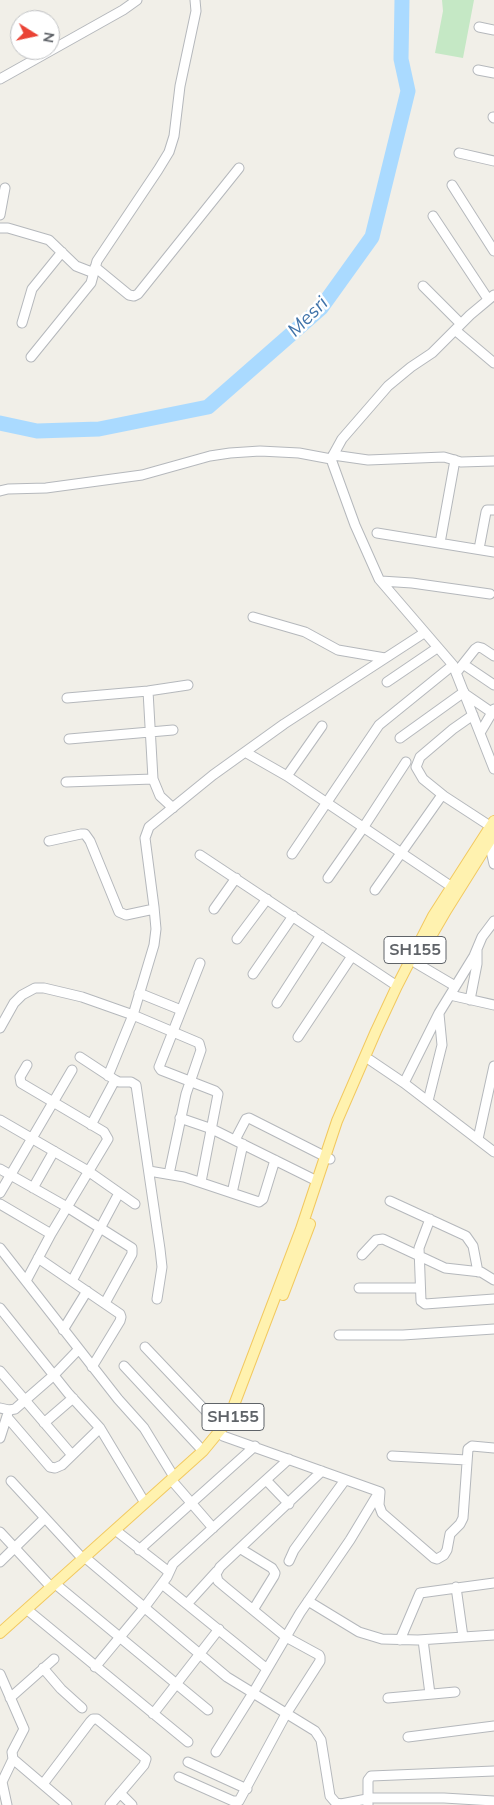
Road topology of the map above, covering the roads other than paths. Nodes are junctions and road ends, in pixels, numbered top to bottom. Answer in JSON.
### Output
{"nodes":[{"id":1,"x":137,"y":0,"type":"edge"},
{"id":2,"x":195,"y":0,"type":"edge"},
{"id":3,"x":479,"y":27,"type":"dead end"},
{"id":4,"x":494,"y":30,"type":"edge"},
{"id":5,"x":478,"y":70,"type":"dead end"},
{"id":6,"x":494,"y":73,"type":"edge"},
{"id":7,"x":0,"y":78,"type":"edge"},
{"id":8,"x":459,"y":153,"type":"dead end"},
{"id":9,"x":494,"y":161,"type":"edge"},
{"id":10,"x":239,"y":168,"type":"dead end"},
{"id":11,"x":452,"y":185,"type":"dead end"},
{"id":12,"x":5,"y":188,"type":"dead end"},
{"id":13,"x":0,"y":215,"type":"edge"},
{"id":14,"x":433,"y":216,"type":"dead end"},
{"id":15,"x":0,"y":228,"type":"edge"},
{"id":16,"x":494,"y":251,"type":"edge"},
{"id":17,"x":62,"y":252,"type":"junction"},
{"id":18,"x":95,"y":270,"type":"junction"},
{"id":19,"x":423,"y":286,"type":"dead end"},
{"id":20,"x":491,"y":297,"type":"edge"},
{"id":21,"x":22,"y":323,"type":"dead end"},
{"id":22,"x":458,"y":327,"type":"junction"},
{"id":23,"x":30,"y":357,"type":"dead end"},
{"id":24,"x":494,"y":363,"type":"edge"},
{"id":25,"x":332,"y":457,"type":"junction"},
{"id":26,"x":455,"y":460,"type":"junction"},
{"id":27,"x":494,"y":461,"type":"edge"},
{"id":28,"x":0,"y":491,"type":"edge"},
{"id":29,"x":494,"y":510,"type":"edge"},
{"id":30,"x":377,"y":533,"type":"dead end"},
{"id":31,"x":440,"y":543,"type":"junction"},
{"id":32,"x":479,"y":549,"type":"junction"},
{"id":33,"x":494,"y":552,"type":"edge"},
{"id":34,"x":381,"y":581,"type":"junction"},
{"id":35,"x":490,"y":594,"type":"dead end"},
{"id":36,"x":253,"y":617,"type":"dead end"},
{"id":37,"x":424,"y":633,"type":"junction"},
{"id":38,"x":438,"y":648,"type":"junction"},
{"id":39,"x":494,"y":656,"type":"edge"},
{"id":40,"x":385,"y":658,"type":"junction"},
{"id":41,"x":463,"y":664,"type":"junction"},
{"id":42,"x":455,"y":669,"type":"junction"},
{"id":43,"x":388,"y":682,"type":"dead end"},
{"id":44,"x":494,"y":684,"type":"edge"},
{"id":45,"x":188,"y":685,"type":"dead end"},
{"id":46,"x":148,"y":691,"type":"junction"},
{"id":47,"x":464,"y":693,"type":"junction"},
{"id":48,"x":67,"y":698,"type":"dead end"},
{"id":49,"x":493,"y":712,"type":"edge"},
{"id":50,"x":473,"y":715,"type":"junction"},
{"id":51,"x":322,"y":726,"type":"dead end"},
{"id":52,"x":173,"y":730,"type":"dead end"},
{"id":53,"x":151,"y":733,"type":"junction"},
{"id":54,"x":480,"y":733,"type":"junction"},
{"id":55,"x":400,"y":738,"type":"dead end"},
{"id":56,"x":69,"y":739,"type":"dead end"},
{"id":57,"x":245,"y":752,"type":"junction"},
{"id":58,"x":406,"y":762,"type":"dead end"},
{"id":59,"x":494,"y":769,"type":"edge"},
{"id":60,"x":287,"y":776,"type":"junction"},
{"id":61,"x":153,"y":779,"type":"junction"},
{"id":62,"x":66,"y":782,"type":"dead end"},
{"id":63,"x":442,"y":794,"type":"junction"},
{"id":64,"x":326,"y":803,"type":"junction"},
{"id":65,"x":173,"y":808,"type":"junction"},
{"id":66,"x":363,"y":828,"type":"junction"},
{"id":67,"x":492,"y":831,"type":"edge"},
{"id":68,"x":49,"y":841,"type":"dead end"},
{"id":69,"x":402,"y":853,"type":"junction"},
{"id":70,"x":292,"y":854,"type":"dead end"},
{"id":71,"x":200,"y":855,"type":"dead end"},
{"id":72,"x":494,"y":864,"type":"edge"},
{"id":73,"x":236,"y":878,"type":"junction"},
{"id":74,"x":328,"y":878,"type":"dead end"},
{"id":75,"x":452,"y":887,"type":"junction"},
{"id":76,"x":375,"y":890,"type":"dead end"},
{"id":77,"x":267,"y":899,"type":"junction"},
{"id":78,"x":154,"y":909,"type":"junction"},
{"id":79,"x":214,"y":909,"type":"dead end"},
{"id":80,"x":293,"y":916,"type":"junction"},
{"id":81,"x":494,"y":921,"type":"edge"},
{"id":82,"x":321,"y":935,"type":"junction"},
{"id":83,"x":237,"y":939,"type":"dead end"},
{"id":84,"x":478,"y":948,"type":"junction"},
{"id":85,"x":352,"y":956,"type":"junction"},
{"id":86,"x":416,"y":963,"type":"junction"},
{"id":87,"x":200,"y":964,"type":"dead end"},
{"id":88,"x":253,"y":974,"type":"dead end"},
{"id":89,"x":397,"y":986,"type":"junction"},
{"id":90,"x":455,"y":986,"type":"junction"},
{"id":91,"x":139,"y":993,"type":"junction"},
{"id":92,"x":450,"y":995,"type":"junction"},
{"id":93,"x":470,"y":1000,"type":"junction"},
{"id":94,"x":277,"y":1003,"type":"dead end"},
{"id":95,"x":494,"y":1005,"type":"edge"},
{"id":96,"x":181,"y":1010,"type":"junction"},
{"id":97,"x":439,"y":1013,"type":"junction"},
{"id":98,"x":133,"y":1015,"type":"junction"},
{"id":99,"x":0,"y":1028,"type":"edge"},
{"id":100,"x":173,"y":1031,"type":"junction"},
{"id":101,"x":298,"y":1037,"type":"dead end"},
{"id":102,"x":80,"y":1056,"type":"dead end"},
{"id":103,"x":370,"y":1060,"type":"junction"},
{"id":104,"x":27,"y":1065,"type":"dead end"},
{"id":105,"x":494,"y":1066,"type":"edge"},
{"id":106,"x":72,"y":1070,"type":"dead end"},
{"id":107,"x":111,"y":1078,"type":"junction"},
{"id":108,"x":190,"y":1082,"type":"junction"},
{"id":109,"x":404,"y":1083,"type":"junction"},
{"id":110,"x":492,"y":1089,"type":"edge"},
{"id":111,"x":354,"y":1090,"type":"junction"},
{"id":112,"x":428,"y":1101,"type":"junction"},
{"id":113,"x":53,"y":1102,"type":"junction"},
{"id":114,"x":180,"y":1118,"type":"junction"},
{"id":115,"x":0,"y":1120,"type":"edge"},
{"id":116,"x":92,"y":1125,"type":"junction"},
{"id":117,"x":212,"y":1129,"type":"junction"},
{"id":118,"x":32,"y":1138,"type":"junction"},
{"id":119,"x":478,"y":1140,"type":"junction"},
{"id":120,"x":239,"y":1142,"type":"junction"},
{"id":121,"x":54,"y":1151,"type":"junction"},
{"id":122,"x":494,"y":1152,"type":"edge"},
{"id":123,"x":328,"y":1158,"type":"junction"},
{"id":124,"x":275,"y":1160,"type":"junction"},
{"id":125,"x":0,"y":1169,"type":"edge"},
{"id":126,"x":88,"y":1171,"type":"junction"},
{"id":127,"x":149,"y":1171,"type":"junction"},
{"id":128,"x":168,"y":1174,"type":"junction"},
{"id":129,"x":10,"y":1175,"type":"junction"},
{"id":130,"x":317,"y":1181,"type":"junction"},
{"id":131,"x":201,"y":1182,"type":"junction"},
{"id":132,"x":33,"y":1188,"type":"junction"},
{"id":133,"x":0,"y":1193,"type":"edge"},
{"id":134,"x":119,"y":1193,"type":"junction"},
{"id":135,"x":232,"y":1193,"type":"junction"},
{"id":136,"x":390,"y":1201,"type":"dead end"},
{"id":137,"x":0,"y":1204,"type":"edge"},
{"id":138,"x":134,"y":1204,"type":"dead end"},
{"id":139,"x":67,"y":1207,"type":"junction"},
{"id":140,"x":430,"y":1219,"type":"junction"},
{"id":141,"x":101,"y":1228,"type":"junction"},
{"id":142,"x":51,"y":1234,"type":"junction"},
{"id":143,"x":0,"y":1248,"type":"edge"},
{"id":144,"x":362,"y":1255,"type":"dead end"},
{"id":145,"x":418,"y":1255,"type":"junction"},
{"id":146,"x":38,"y":1258,"type":"junction"},
{"id":147,"x":478,"y":1272,"type":"junction"},
{"id":148,"x":494,"y":1280,"type":"edge"},
{"id":149,"x":26,"y":1281,"type":"junction"},
{"id":150,"x":72,"y":1281,"type":"junction"},
{"id":151,"x":359,"y":1288,"type":"dead end"},
{"id":152,"x":420,"y":1288,"type":"junction"},
{"id":153,"x":86,"y":1291,"type":"junction"},
{"id":154,"x":157,"y":1299,"type":"dead end"},
{"id":155,"x":494,"y":1299,"type":"edge"},
{"id":156,"x":105,"y":1303,"type":"junction"},
{"id":157,"x":0,"y":1308,"type":"edge"},
{"id":158,"x":494,"y":1329,"type":"edge"},
{"id":159,"x":63,"y":1330,"type":"junction"},
{"id":160,"x":339,"y":1336,"type":"dead end"},
{"id":161,"x":146,"y":1347,"type":"dead end"},
{"id":162,"x":78,"y":1350,"type":"junction"},
{"id":163,"x":124,"y":1366,"type":"dead end"},
{"id":164,"x":92,"y":1367,"type":"junction"},
{"id":165,"x":0,"y":1371,"type":"edge"},
{"id":166,"x":54,"y":1375,"type":"junction"},
{"id":167,"x":73,"y":1398,"type":"junction"},
{"id":168,"x":24,"y":1401,"type":"junction"},
{"id":169,"x":5,"y":1412,"type":"edge"},
{"id":170,"x":44,"y":1423,"type":"junction"},
{"id":171,"x":100,"y":1428,"type":"junction"},
{"id":172,"x":223,"y":1432,"type":"junction"},
{"id":173,"x":0,"y":1438,"type":"edge"},
{"id":174,"x":255,"y":1446,"type":"junction"},
{"id":175,"x":494,"y":1448,"type":"edge"},
{"id":176,"x":202,"y":1451,"type":"junction"},
{"id":177,"x":72,"y":1455,"type":"junction"},
{"id":178,"x":392,"y":1456,"type":"dead end"},
{"id":179,"x":289,"y":1459,"type":"junction"},
{"id":180,"x":467,"y":1460,"type":"junction"},
{"id":181,"x":322,"y":1471,"type":"junction"},
{"id":182,"x":174,"y":1480,"type":"junction"},
{"id":183,"x":266,"y":1480,"type":"junction"},
{"id":184,"x":345,"y":1480,"type":"junction"},
{"id":185,"x":11,"y":1481,"type":"dead end"},
{"id":186,"x":160,"y":1492,"type":"junction"},
{"id":187,"x":379,"y":1492,"type":"junction"},
{"id":188,"x":146,"y":1503,"type":"junction"},
{"id":189,"x":191,"y":1503,"type":"junction"},
{"id":190,"x":289,"y":1504,"type":"junction"},
{"id":191,"x":45,"y":1518,"type":"junction"},
{"id":192,"x":213,"y":1528,"type":"junction"},
{"id":193,"x":0,"y":1532,"type":"edge"},
{"id":194,"x":119,"y":1532,"type":"junction"},
{"id":195,"x":15,"y":1548,"type":"junction"},
{"id":196,"x":241,"y":1549,"type":"junction"},
{"id":197,"x":139,"y":1550,"type":"junction"},
{"id":198,"x":86,"y":1559,"type":"junction"},
{"id":199,"x":289,"y":1561,"type":"dead end"},
{"id":200,"x":0,"y":1562,"type":"edge"},
{"id":201,"x":218,"y":1570,"type":"junction"},
{"id":202,"x":168,"y":1572,"type":"junction"},
{"id":203,"x":494,"y":1583,"type":"edge"},
{"id":204,"x":162,"y":1584,"type":"junction"},
{"id":205,"x":55,"y":1587,"type":"junction"},
{"id":206,"x":456,"y":1587,"type":"junction"},
{"id":207,"x":308,"y":1601,"type":"junction"},
{"id":208,"x":187,"y":1604,"type":"junction"},
{"id":209,"x":144,"y":1608,"type":"junction"},
{"id":210,"x":253,"y":1610,"type":"junction"},
{"id":211,"x":30,"y":1612,"type":"junction"},
{"id":212,"x":219,"y":1629,"type":"junction"},
{"id":213,"x":0,"y":1632,"type":"edge"},
{"id":214,"x":494,"y":1635,"type":"edge"},
{"id":215,"x":286,"y":1637,"type":"junction"},
{"id":216,"x":464,"y":1637,"type":"junction"},
{"id":217,"x":121,"y":1638,"type":"junction"},
{"id":218,"x":400,"y":1640,"type":"junction"},
{"id":219,"x":423,"y":1640,"type":"junction"},
{"id":220,"x":0,"y":1641,"type":"edge"},
{"id":221,"x":200,"y":1654,"type":"junction"},
{"id":222,"x":54,"y":1659,"type":"dead end"},
{"id":223,"x":95,"y":1667,"type":"junction"},
{"id":224,"x":43,"y":1668,"type":"junction"},
{"id":225,"x":267,"y":1669,"type":"junction"},
{"id":226,"x":0,"y":1674,"type":"edge"},
{"id":227,"x":176,"y":1683,"type":"junction"},
{"id":228,"x":455,"y":1692,"type":"dead end"},
{"id":229,"x":253,"y":1693,"type":"junction"},
{"id":230,"x":430,"y":1694,"type":"junction"},
{"id":231,"x":10,"y":1698,"type":"junction"},
{"id":232,"x":388,"y":1698,"type":"dead end"},
{"id":233,"x":82,"y":1708,"type":"dead end"},
{"id":234,"x":208,"y":1710,"type":"dead end"},
{"id":235,"x":153,"y":1714,"type":"junction"},
{"id":236,"x":286,"y":1714,"type":"junction"},
{"id":237,"x":494,"y":1726,"type":"edge"},
{"id":238,"x":408,"y":1737,"type":"dead end"},
{"id":239,"x":188,"y":1742,"type":"dead end"},
{"id":240,"x":216,"y":1752,"type":"dead end"},
{"id":241,"x":13,"y":1759,"type":"junction"},
{"id":242,"x":188,"y":1762,"type":"dead end"},
{"id":243,"x":494,"y":1771,"type":"edge"},
{"id":244,"x":178,"y":1777,"type":"dead end"},
{"id":245,"x":43,"y":1784,"type":"junction"},
{"id":246,"x":247,"y":1789,"type":"junction"},
{"id":247,"x":120,"y":1794,"type":"junction"},
{"id":248,"x":404,"y":1801,"type":"edge"},
{"id":249,"x":494,"y":1801,"type":"edge"},
{"id":250,"x":368,"y":1802,"type":"edge"},
{"id":251,"x":444,"y":1802,"type":"edge"},
{"id":252,"x":7,"y":1805,"type":"edge"},
{"id":253,"x":67,"y":1805,"type":"edge"},
{"id":254,"x":110,"y":1805,"type":"edge"},
{"id":255,"x":132,"y":1805,"type":"edge"}],
"edges":[{"from":1,"to":7,"type":"street"},
{"from":2,"to":18,"type":"street"},
{"from":3,"to":4,"type":"street"},
{"from":5,"to":6,"type":"street"},
{"from":8,"to":9,"type":"street"},
{"from":10,"to":18,"type":"street"},
{"from":11,"to":16,"type":"street"},
{"from":12,"to":13,"type":"street"},
{"from":14,"to":20,"type":"street"},
{"from":15,"to":17,"type":"street"},
{"from":17,"to":18,"type":"street"},
{"from":17,"to":21,"type":"street"},
{"from":18,"to":23,"type":"street"},
{"from":19,"to":22,"type":"street"},
{"from":20,"to":22,"type":"street"},
{"from":22,"to":24,"type":"street"},
{"from":22,"to":25,"type":"street"},
{"from":25,"to":26,"type":"street"},
{"from":25,"to":28,"type":"street"},
{"from":25,"to":34,"type":"street"},
{"from":26,"to":27,"type":"street"},
{"from":26,"to":31,"type":"street"},
{"from":29,"to":32,"type":"street"},
{"from":30,"to":31,"type":"street"},
{"from":31,"to":32,"type":"street"},
{"from":32,"to":33,"type":"street"},
{"from":34,"to":35,"type":"street"},
{"from":34,"to":37,"type":"street"},
{"from":36,"to":40,"type":"street"},
{"from":37,"to":38,"type":"street"},
{"from":37,"to":40,"type":"street"},
{"from":38,"to":42,"type":"street"},
{"from":38,"to":43,"type":"street"},
{"from":39,"to":41,"type":"street"},
{"from":40,"to":57,"type":"street"},
{"from":41,"to":42,"type":"street"},
{"from":41,"to":44,"type":"street"},
{"from":42,"to":47,"type":"street"},
{"from":42,"to":64,"type":"street"},
{"from":45,"to":46,"type":"street"},
{"from":46,"to":48,"type":"street"},
{"from":46,"to":53,"type":"street"},
{"from":47,"to":49,"type":"street"},
{"from":47,"to":50,"type":"street"},
{"from":47,"to":55,"type":"street"},
{"from":49,"to":54,"type":"street"},
{"from":50,"to":54,"type":"street"},
{"from":50,"to":63,"type":"street"},
{"from":51,"to":60,"type":"street"},
{"from":52,"to":53,"type":"street"},
{"from":53,"to":56,"type":"street"},
{"from":53,"to":61,"type":"street"},
{"from":54,"to":59,"type":"street"},
{"from":57,"to":60,"type":"street"},
{"from":57,"to":65,"type":"street"},
{"from":58,"to":66,"type":"street"},
{"from":60,"to":64,"type":"street"},
{"from":61,"to":62,"type":"street"},
{"from":61,"to":65,"type":"street"},
{"from":63,"to":67,"type":"street"},
{"from":63,"to":69,"type":"street"},
{"from":64,"to":66,"type":"street"},
{"from":64,"to":70,"type":"street"},
{"from":65,"to":78,"type":"street"},
{"from":66,"to":69,"type":"street"},
{"from":66,"to":74,"type":"street"},
{"from":67,"to":72,"type":"street"},
{"from":67,"to":75,"type":"main road","number":"SH155"},
{"from":67,"to":86,"type":"main road","number":"SH155"},
{"from":68,"to":78,"type":"street"},
{"from":69,"to":75,"type":"street"},
{"from":69,"to":76,"type":"street"},
{"from":71,"to":73,"type":"street"},
{"from":73,"to":77,"type":"street"},
{"from":73,"to":79,"type":"street"},
{"from":75,"to":89,"type":"main road","number":"SH155"},
{"from":77,"to":80,"type":"street"},
{"from":77,"to":83,"type":"street"},
{"from":78,"to":91,"type":"street"},
{"from":80,"to":82,"type":"street"},
{"from":80,"to":88,"type":"street"},
{"from":81,"to":84,"type":"street"},
{"from":82,"to":85,"type":"street"},
{"from":82,"to":94,"type":"street"},
{"from":84,"to":90,"type":"street"},
{"from":84,"to":93,"type":"street"},
{"from":85,"to":89,"type":"street"},
{"from":85,"to":101,"type":"street"},
{"from":86,"to":90,"type":"street"},
{"from":86,"to":103,"type":"main road","number":"SH155"},
{"from":87,"to":96,"type":"street"},
{"from":89,"to":111,"type":"main road","number":"SH155"},
{"from":90,"to":92,"type":"street"},
{"from":91,"to":96,"type":"street"},
{"from":91,"to":98,"type":"street"},
{"from":92,"to":93,"type":"street"},
{"from":92,"to":97,"type":"street"},
{"from":93,"to":95,"type":"street"},
{"from":96,"to":100,"type":"street"},
{"from":97,"to":109,"type":"street"},
{"from":97,"to":112,"type":"street"},
{"from":98,"to":99,"type":"street"},
{"from":98,"to":100,"type":"street"},
{"from":98,"to":107,"type":"street"},
{"from":100,"to":108,"type":"street"},
{"from":100,"to":108,"type":"street"},
{"from":102,"to":107,"type":"street"},
{"from":103,"to":109,"type":"street"},
{"from":103,"to":111,"type":"main road","number":"SH155"},
{"from":104,"to":113,"type":"street"},
{"from":105,"to":110,"type":"street"},
{"from":106,"to":113,"type":"street"},
{"from":107,"to":116,"type":"street"},
{"from":107,"to":127,"type":"street"},
{"from":108,"to":114,"type":"street"},
{"from":108,"to":117,"type":"street"},
{"from":109,"to":112,"type":"street"},
{"from":110,"to":119,"type":"street"},
{"from":111,"to":123,"type":"main road","number":"SH155"},
{"from":112,"to":119,"type":"street"},
{"from":113,"to":116,"type":"street"},
{"from":113,"to":118,"type":"street"},
{"from":114,"to":117,"type":"street"},
{"from":114,"to":128,"type":"street"},
{"from":115,"to":118,"type":"street"},
{"from":116,"to":126,"type":"street"},
{"from":117,"to":120,"type":"street"},
{"from":117,"to":131,"type":"street"},
{"from":118,"to":121,"type":"street"},
{"from":118,"to":129,"type":"street"},
{"from":119,"to":122,"type":"street"},
{"from":120,"to":123,"type":"street"},
{"from":120,"to":124,"type":"street"},
{"from":120,"to":135,"type":"street"},
{"from":121,"to":126,"type":"street"},
{"from":121,"to":132,"type":"street"},
{"from":123,"to":130,"type":"main road","number":"SH155"},
{"from":123,"to":172,"type":"main road","number":"SH155"},
{"from":124,"to":130,"type":"street"},
{"from":124,"to":135,"type":"street"},
{"from":125,"to":129,"type":"street"},
{"from":126,"to":134,"type":"street"},
{"from":126,"to":139,"type":"street"},
{"from":127,"to":128,"type":"street"},
{"from":127,"to":154,"type":"street"},
{"from":128,"to":131,"type":"street"},
{"from":129,"to":132,"type":"street"},
{"from":129,"to":133,"type":"street"},
{"from":130,"to":172,"type":"main road","number":"SH155"},
{"from":131,"to":135,"type":"street"},
{"from":132,"to":139,"type":"street"},
{"from":134,"to":138,"type":"street"},
{"from":134,"to":141,"type":"street"},
{"from":136,"to":140,"type":"street"},
{"from":137,"to":142,"type":"street"},
{"from":139,"to":141,"type":"street"},
{"from":139,"to":142,"type":"street"},
{"from":140,"to":145,"type":"street"},
{"from":140,"to":147,"type":"street"},
{"from":141,"to":150,"type":"street"},
{"from":141,"to":156,"type":"street"},
{"from":142,"to":146,"type":"street"},
{"from":143,"to":149,"type":"street"},
{"from":144,"to":145,"type":"street"},
{"from":145,"to":147,"type":"street"},
{"from":145,"to":152,"type":"street"},
{"from":146,"to":149,"type":"street"},
{"from":146,"to":150,"type":"street"},
{"from":147,"to":148,"type":"street"},
{"from":149,"to":159,"type":"street"},
{"from":150,"to":153,"type":"street"},
{"from":151,"to":152,"type":"street"},
{"from":152,"to":155,"type":"street"},
{"from":153,"to":156,"type":"street"},
{"from":153,"to":159,"type":"street"},
{"from":156,"to":164,"type":"street"},
{"from":157,"to":166,"type":"street"},
{"from":158,"to":160,"type":"street"},
{"from":159,"to":162,"type":"street"},
{"from":161,"to":172,"type":"street"},
{"from":162,"to":164,"type":"street"},
{"from":162,"to":166,"type":"street"},
{"from":163,"to":176,"type":"street"},
{"from":164,"to":182,"type":"street"},
{"from":165,"to":168,"type":"street"},
{"from":166,"to":167,"type":"street"},
{"from":166,"to":168,"type":"street"},
{"from":167,"to":170,"type":"street"},
{"from":167,"to":171,"type":"street"},
{"from":168,"to":169,"type":"street"},
{"from":168,"to":170,"type":"street"},
{"from":169,"to":173,"type":"street"},
{"from":169,"to":177,"type":"street"},
{"from":170,"to":177,"type":"street"},
{"from":171,"to":177,"type":"street"},
{"from":171,"to":188,"type":"street"},
{"from":172,"to":174,"type":"street"},
{"from":172,"to":176,"type":"main road","number":"SH155"},
{"from":172,"to":182,"type":"main road","number":"SH155"},
{"from":174,"to":179,"type":"street"},
{"from":174,"to":189,"type":"street"},
{"from":175,"to":180,"type":"street"},
{"from":176,"to":182,"type":"main road","number":"SH155"},
{"from":178,"to":180,"type":"street"},
{"from":179,"to":181,"type":"street"},
{"from":179,"to":183,"type":"street"},
{"from":180,"to":187,"type":"street"},
{"from":181,"to":184,"type":"street"},
{"from":181,"to":190,"type":"street"},
{"from":182,"to":186,"type":"main road","number":"SH155"},
{"from":182,"to":189,"type":"street"},
{"from":183,"to":190,"type":"street"},
{"from":183,"to":192,"type":"street"},
{"from":184,"to":187,"type":"street"},
{"from":184,"to":199,"type":"street"},
{"from":185,"to":191,"type":"street"},
{"from":186,"to":188,"type":"main road","number":"SH155"},
{"from":186,"to":194,"type":"main road","number":"SH155"},
{"from":187,"to":207,"type":"street"},
{"from":188,"to":198,"type":"main road","number":"SH155"},
{"from":189,"to":192,"type":"street"},
{"from":189,"to":197,"type":"street"},
{"from":190,"to":196,"type":"street"},
{"from":191,"to":195,"type":"street"},
{"from":191,"to":198,"type":"street"},
{"from":192,"to":202,"type":"street"},
{"from":193,"to":195,"type":"street"},
{"from":194,"to":197,"type":"street"},
{"from":194,"to":198,"type":"main road","number":"SH155"},
{"from":195,"to":200,"type":"street"},
{"from":195,"to":205,"type":"street"},
{"from":196,"to":201,"type":"street"},
{"from":196,"to":210,"type":"street"},
{"from":197,"to":202,"type":"street"},
{"from":198,"to":205,"type":"main road","number":"SH155"},
{"from":198,"to":209,"type":"street"},
{"from":201,"to":208,"type":"street"},
{"from":201,"to":210,"type":"street"},
{"from":202,"to":204,"type":"street"},
{"from":203,"to":206,"type":"street"},
{"from":204,"to":208,"type":"street"},
{"from":204,"to":209,"type":"street"},
{"from":205,"to":211,"type":"main road","number":"SH155"},
{"from":205,"to":213,"type":"main road","number":"SH155"},
{"from":205,"to":217,"type":"street"},
{"from":206,"to":216,"type":"street"},
{"from":206,"to":218,"type":"street"},
{"from":207,"to":215,"type":"street"},
{"from":207,"to":218,"type":"street"},
{"from":208,"to":212,"type":"street"},
{"from":209,"to":217,"type":"street"},
{"from":209,"to":221,"type":"street"},
{"from":210,"to":215,"type":"street"},
{"from":211,"to":220,"type":"main road","number":"SH155"},
{"from":211,"to":223,"type":"street"},
{"from":212,"to":221,"type":"street"},
{"from":212,"to":225,"type":"street"},
{"from":214,"to":216,"type":"street"},
{"from":215,"to":225,"type":"street"},
{"from":215,"to":236,"type":"street"},
{"from":216,"to":219,"type":"street"},
{"from":217,"to":223,"type":"street"},
{"from":217,"to":227,"type":"street"},
{"from":218,"to":219,"type":"street"},
{"from":219,"to":230,"type":"street"},
{"from":221,"to":227,"type":"street"},
{"from":221,"to":229,"type":"street"},
{"from":222,"to":224,"type":"street"},
{"from":223,"to":235,"type":"street"},
{"from":224,"to":231,"type":"street"},
{"from":224,"to":233,"type":"street"},
{"from":225,"to":229,"type":"street"},
{"from":226,"to":231,"type":"street"},
{"from":227,"to":234,"type":"street"},
{"from":227,"to":235,"type":"street"},
{"from":228,"to":230,"type":"street"},
{"from":229,"to":236,"type":"street"},
{"from":229,"to":240,"type":"street"},
{"from":230,"to":232,"type":"street"},
{"from":231,"to":241,"type":"street"},
{"from":235,"to":239,"type":"street"},
{"from":236,"to":246,"type":"street"},
{"from":236,"to":250,"type":"street"},
{"from":237,"to":238,"type":"street"},
{"from":241,"to":245,"type":"street"},
{"from":241,"to":252,"type":"street"},
{"from":242,"to":246,"type":"street"},
{"from":243,"to":250,"type":"street"},
{"from":244,"to":246,"type":"street"},
{"from":245,"to":247,"type":"street"},
{"from":245,"to":253,"type":"street"},
{"from":247,"to":254,"type":"street"},
{"from":247,"to":255,"type":"street"},
{"from":248,"to":250,"type":"street"},
{"from":248,"to":251,"type":"street"},
{"from":249,"to":251,"type":"street"}]}
